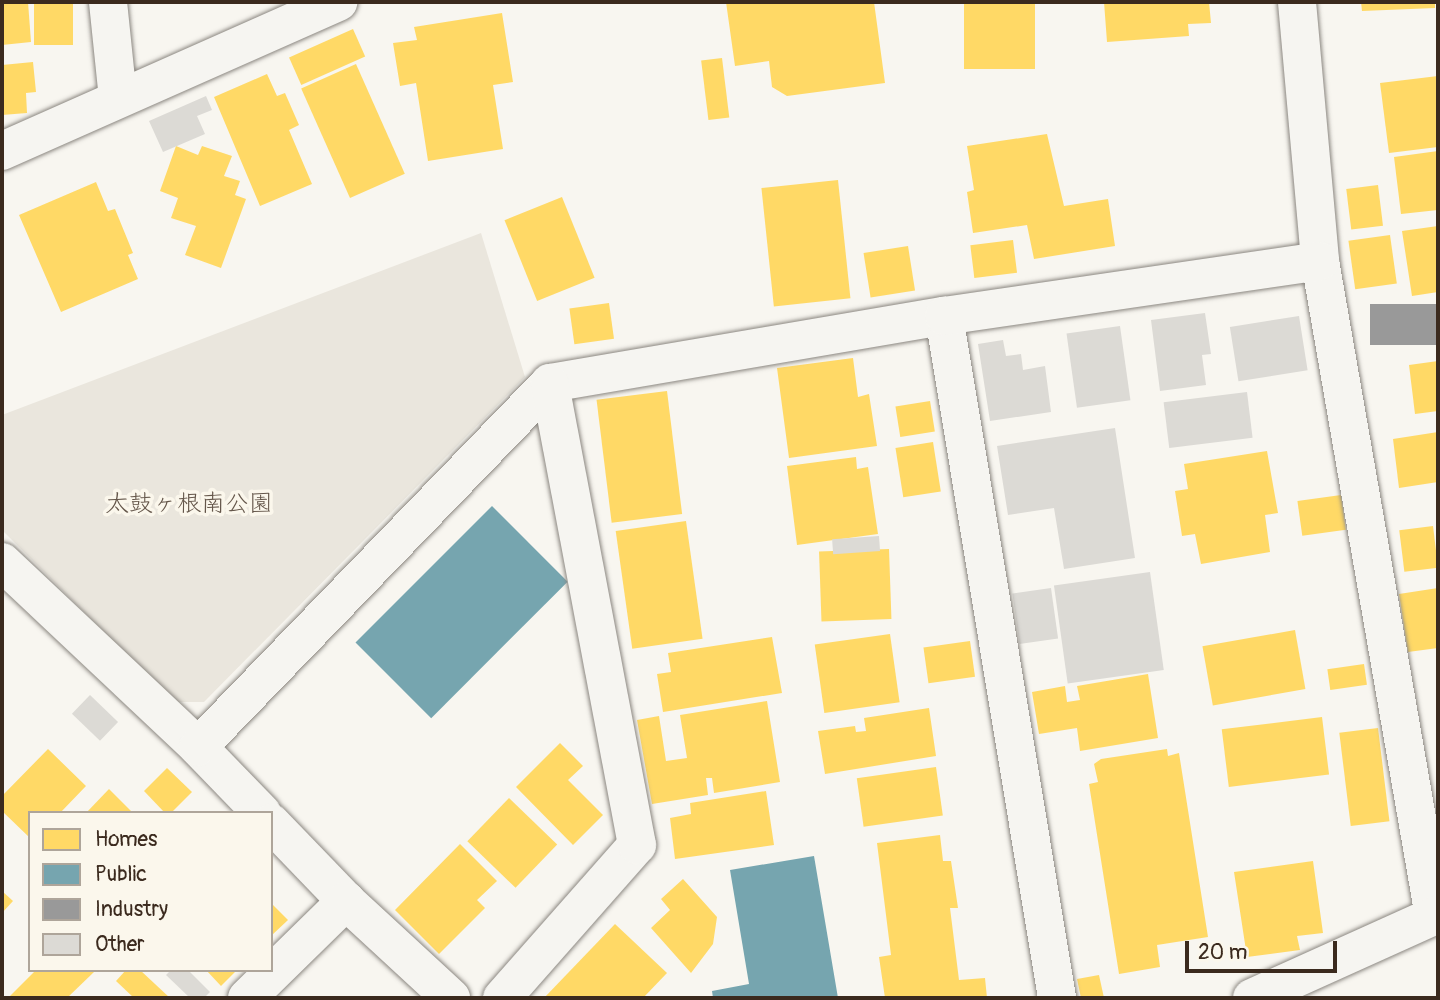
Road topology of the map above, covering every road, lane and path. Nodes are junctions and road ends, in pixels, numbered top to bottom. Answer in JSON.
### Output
{"nodes":[{"id":1,"x":108,"y":2,"type":"edge"},
{"id":2,"x":338,"y":2,"type":"edge"},
{"id":3,"x":1297,"y":2,"type":"edge"},
{"id":4,"x":118,"y":98,"type":"junction"},
{"id":5,"x":2,"y":151,"type":"edge"},
{"id":6,"x":1320,"y":261,"type":"junction"},
{"id":7,"x":944,"y":316,"type":"junction"},
{"id":8,"x":550,"y":383,"type":"junction"},
{"id":9,"x":2,"y":562,"type":"edge"},
{"id":10,"x":198,"y":747,"type":"junction"},
{"id":11,"x":260,"y":811,"type":"edge"},
{"id":12,"x":273,"y":825,"type":"edge"},
{"id":13,"x":346,"y":901,"type":"junction"},
{"id":14,"x":1436,"y":915,"type":"edge"},
{"id":15,"x":247,"y":998,"type":"edge"},
{"id":16,"x":451,"y":998,"type":"edge"},
{"id":17,"x":502,"y":998,"type":"edge"},
{"id":18,"x":1057,"y":998,"type":"edge"},
{"id":19,"x":1252,"y":998,"type":"edge"}],
"edges":[{"from":1,"to":4,"type":"street"},
{"from":2,"to":4,"type":"street"},
{"from":3,"to":6,"type":"street"},
{"from":4,"to":5,"type":"street"},
{"from":6,"to":7,"type":"street"},
{"from":6,"to":14,"type":"street"},
{"from":7,"to":8,"type":"street"},
{"from":7,"to":18,"type":"street"},
{"from":8,"to":10,"type":"street"},
{"from":8,"to":17,"type":"street"},
{"from":9,"to":10,"type":"street"},
{"from":10,"to":11,"type":"street"},
{"from":12,"to":13,"type":"street"},
{"from":13,"to":15,"type":"street"},
{"from":13,"to":16,"type":"street"},
{"from":14,"to":19,"type":"street"}]}
